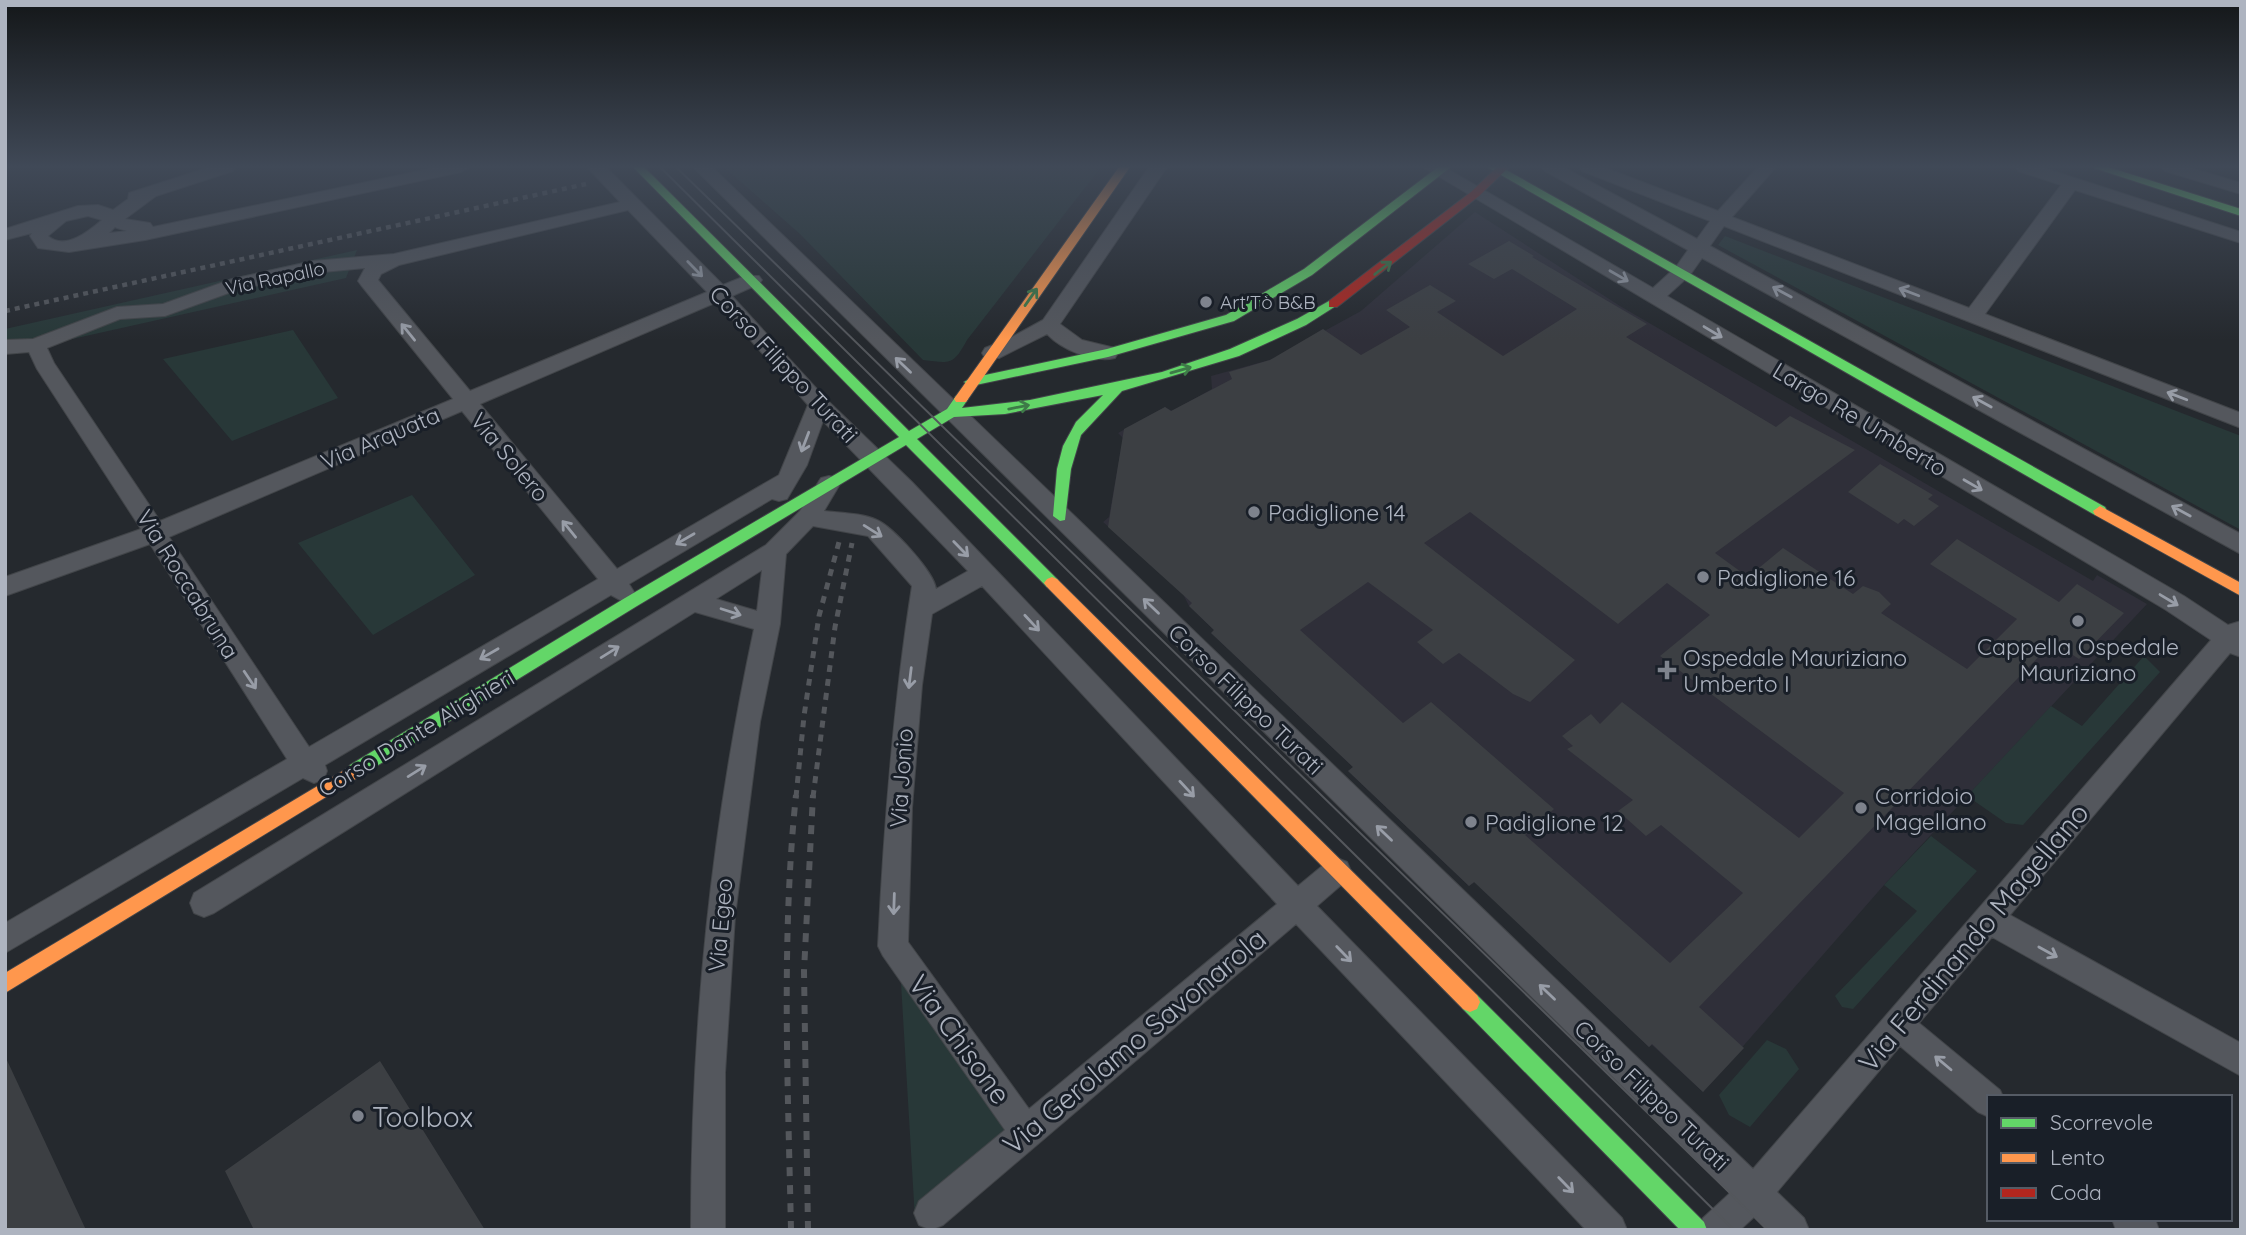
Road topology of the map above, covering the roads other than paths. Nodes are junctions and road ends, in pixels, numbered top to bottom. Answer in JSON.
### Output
{"nodes":[{"id":1,"x":44,"y":225,"type":"edge"},
{"id":2,"x":49,"y":225,"type":"edge"},
{"id":3,"x":103,"y":225,"type":"edge"},
{"id":4,"x":128,"y":225,"type":"edge"},
{"id":5,"x":190,"y":225,"type":"edge"},
{"id":6,"x":544,"y":225,"type":"edge"},
{"id":7,"x":652,"y":225,"type":"edge"},
{"id":8,"x":696,"y":225,"type":"edge"},
{"id":9,"x":761,"y":225,"type":"edge"},
{"id":10,"x":1083,"y":225,"type":"edge"},
{"id":11,"x":1118,"y":225,"type":"edge"},
{"id":12,"x":1367,"y":225,"type":"edge"},
{"id":13,"x":1437,"y":225,"type":"edge"},
{"id":14,"x":1529,"y":225,"type":"edge"},
{"id":15,"x":1597,"y":225,"type":"edge"},
{"id":16,"x":1658,"y":225,"type":"edge"},
{"id":17,"x":1716,"y":225,"type":"edge"},
{"id":18,"x":1738,"y":225,"type":"edge"},
{"id":19,"x":2041,"y":225,"type":"edge"},
{"id":20,"x":2200,"y":225,"type":"edge"},
{"id":21,"x":174,"y":228,"type":"junction"},
{"id":22,"x":5,"y":235,"type":"edge"},
{"id":23,"x":2241,"y":238,"type":"edge"},
{"id":24,"x":81,"y":242,"type":"junction"},
{"id":25,"x":5,"y":244,"type":"edge"},
{"id":26,"x":45,"y":244,"type":"junction"},
{"id":27,"x":1699,"y":247,"type":"junction"},
{"id":28,"x":394,"y":260,"type":"junction"},
{"id":29,"x":1681,"y":273,"type":"junction"},
{"id":30,"x":752,"y":280,"type":"junction"},
{"id":31,"x":719,"y":293,"type":"junction"},
{"id":32,"x":1655,"y":297,"type":"junction"},
{"id":33,"x":1973,"y":317,"type":"junction"},
{"id":34,"x":1050,"y":324,"type":"junction"},
{"id":35,"x":36,"y":345,"type":"junction"},
{"id":36,"x":5,"y":346,"type":"edge"},
{"id":37,"x":992,"y":353,"type":"junction"},
{"id":38,"x":1108,"y":353,"type":"junction"},
{"id":39,"x":971,"y":383,"type":"junction"},
{"id":40,"x":1116,"y":389,"type":"junction"},
{"id":41,"x":464,"y":402,"type":"junction"},
{"id":42,"x":819,"y":404,"type":"junction"},
{"id":43,"x":952,"y":412,"type":"junction"},
{"id":44,"x":2241,"y":421,"type":"edge"},
{"id":45,"x":907,"y":437,"type":"junction"},
{"id":46,"x":873,"y":457,"type":"junction"},
{"id":47,"x":829,"y":484,"type":"junction"},
{"id":48,"x":783,"y":488,"type":"junction"},
{"id":49,"x":1060,"y":516,"type":"junction"},
{"id":50,"x":808,"y":517,"type":"junction"},
{"id":51,"x":753,"y":530,"type":"junction"},
{"id":52,"x":155,"y":533,"type":"junction"},
{"id":53,"x":2241,"y":545,"type":"edge"},
{"id":54,"x":774,"y":551,"type":"junction"},
{"id":55,"x":985,"y":573,"type":"junction"},
{"id":56,"x":612,"y":582,"type":"junction"},
{"id":57,"x":5,"y":587,"type":"edge"},
{"id":58,"x":2241,"y":590,"type":"edge"},
{"id":59,"x":631,"y":602,"type":"junction"},
{"id":60,"x":694,"y":602,"type":"junction"},
{"id":61,"x":919,"y":610,"type":"junction"},
{"id":62,"x":768,"y":624,"type":"junction"},
{"id":63,"x":655,"y":625,"type":"junction"},
{"id":64,"x":2236,"y":639,"type":"edge"},
{"id":65,"x":304,"y":762,"type":"junction"},
{"id":66,"x":330,"y":785,"type":"junction"},
{"id":67,"x":359,"y":807,"type":"junction"},
{"id":68,"x":1337,"y":871,"type":"junction"},
{"id":69,"x":204,"y":903,"type":"dead end"},
{"id":70,"x":1296,"y":905,"type":"junction"},
{"id":71,"x":1988,"y":919,"type":"junction"},
{"id":72,"x":5,"y":939,"type":"edge"},
{"id":73,"x":893,"y":946,"type":"joint"},
{"id":74,"x":5,"y":984,"type":"edge"},
{"id":75,"x":1898,"y":1025,"type":"junction"},
{"id":76,"x":2241,"y":1060,"type":"edge"},
{"id":77,"x":1987,"y":1099,"type":"edge"},
{"id":78,"x":1026,"y":1132,"type":"junction"},
{"id":79,"x":1754,"y":1194,"type":"junction"},
{"id":80,"x":931,"y":1213,"type":"dead end"},
{"id":81,"x":708,"y":1230,"type":"edge"},
{"id":82,"x":1610,"y":1230,"type":"edge"},
{"id":83,"x":1696,"y":1230,"type":"edge"},
{"id":84,"x":1714,"y":1230,"type":"edge"},
{"id":85,"x":1792,"y":1230,"type":"edge"}],
"edges":[{"from":1,"to":22,"type":"street"},
{"from":2,"to":26,"type":"street"},
{"from":3,"to":24,"type":"street"},
{"from":4,"to":21,"type":"street"},
{"from":5,"to":21,"type":"street"},
{"from":6,"to":28,"type":"street","name":"Via Rapallo"},
{"from":7,"to":31,"type":"street","name":"Corso Filippo Turati","one_way":true},
{"from":8,"to":30,"type":"street","name":"Corso Filippo Turati"},
{"from":43,"to":9,"type":"street","name":"Corso Filippo Turati","one_way":true},
{"from":37,"to":10,"type":"street","one_way":true},
{"from":11,"to":34,"type":"street"},
{"from":12,"to":38,"type":"street"},
{"from":40,"to":13,"type":"street","one_way":true},
{"from":14,"to":32,"type":"street","name":"Largo Re Umberto","one_way":true},
{"from":15,"to":29,"type":"street","name":"Largo Re Umberto"},
{"from":16,"to":27,"type":"street"},
{"from":17,"to":27,"type":"street"},
{"from":33,"to":18,"type":"street","one_way":true},
{"from":19,"to":33,"type":"street"},
{"from":20,"to":23,"type":"street"},
{"from":21,"to":24,"type":"street"},
{"from":24,"to":26,"type":"street"},
{"from":25,"to":26,"type":"street"},
{"from":27,"to":29,"type":"street"},
{"from":53,"to":27,"type":"street","one_way":true},
{"from":28,"to":35,"type":"street","name":"Via Rapallo"},
{"from":41,"to":28,"type":"street","name":"Via Solero","one_way":true},
{"from":29,"to":32,"type":"street"},
{"from":29,"to":58,"type":"street","name":"Largo Re Umberto"},
{"from":30,"to":31,"type":"street","name":"Via Arquata"},
{"from":30,"to":45,"type":"street","name":"Corso Filippo Turati"},
{"from":31,"to":41,"type":"street","name":"Via Arquata"},
{"from":31,"to":42,"type":"street","name":"Corso Filippo Turati"},
{"from":32,"to":64,"type":"street","name":"Largo Re Umberto","one_way":true},
{"from":44,"to":33,"type":"street","one_way":true},
{"from":34,"to":37,"type":"street"},
{"from":34,"to":38,"type":"street"},
{"from":35,"to":36,"type":"street","name":"Via Rapallo"},
{"from":35,"to":52,"type":"street","name":"Via Roccabruna"},
{"from":37,"to":39,"type":"street"},
{"from":38,"to":39,"type":"street"},
{"from":39,"to":43,"type":"street"},
{"from":43,"to":40,"type":"street","one_way":true},
{"from":40,"to":49,"type":"street"},
{"from":41,"to":52,"type":"street","name":"Via Arquata"},
{"from":56,"to":41,"type":"street","name":"Via Solero","one_way":true},
{"from":42,"to":46,"type":"street","name":"Corso Filippo Turati"},
{"from":42,"to":48,"type":"street","one_way":true},
{"from":43,"to":45,"type":"street","name":"Corso Dante Alighieri"},
{"from":43,"to":49,"type":"street","name":"Corso Filippo Turati"},
{"from":45,"to":46,"type":"street","name":"Corso Dante Alighieri"},
{"from":45,"to":68,"type":"street","name":"Corso Filippo Turati"},
{"from":46,"to":47,"type":"street","name":"Corso Dante Alighieri"},
{"from":46,"to":55,"type":"street","name":"Corso Filippo Turati","one_way":true},
{"from":47,"to":48,"type":"street","name":"Corso Dante Alighieri"},
{"from":47,"to":50,"type":"street","name":"Corso Dante Alighieri"},
{"from":47,"to":51,"type":"street","name":"Corso Dante Alighieri"},
{"from":48,"to":51,"type":"street"},
{"from":48,"to":56,"type":"street","name":"Corso Dante Alighieri","one_way":true},
{"from":79,"to":49,"type":"street","name":"Corso Filippo Turati","one_way":true},
{"from":50,"to":54,"type":"street","name":"Corso Dante Alighieri"},
{"from":50,"to":61,"type":"street","name":"Via Jonio","one_way":true},
{"from":51,"to":59,"type":"street","name":"Corso Dante Alighieri"},
{"from":52,"to":57,"type":"street","name":"Via Arquata"},
{"from":52,"to":65,"type":"street","name":"Via Roccabruna","one_way":true},
{"from":54,"to":60,"type":"street","name":"Corso Dante Alighieri"},
{"from":54,"to":62,"type":"street","name":"Via Egeo"},
{"from":55,"to":61,"type":"street"},
{"from":55,"to":70,"type":"street","name":"Corso Filippo Turati","one_way":true},
{"from":56,"to":59,"type":"street","name":"Via Solero"},
{"from":56,"to":65,"type":"street","name":"Corso Dante Alighieri","one_way":true},
{"from":59,"to":63,"type":"street","name":"Via Solero"},
{"from":59,"to":66,"type":"street","name":"Corso Dante Alighieri"},
{"from":60,"to":62,"type":"street","one_way":true},
{"from":60,"to":63,"type":"street","name":"Corso Dante Alighieri"},
{"from":61,"to":73,"type":"street","name":"Via Jonio","one_way":true},
{"from":62,"to":81,"type":"street","name":"Via Egeo"},
{"from":67,"to":63,"type":"street","name":"Corso Dante Alighieri","one_way":true},
{"from":64,"to":71,"type":"street","name":"Via Ferdinando Magellano"},
{"from":65,"to":66,"type":"street","name":"Via Roccabruna"},
{"from":65,"to":72,"type":"street","name":"Corso Dante Alighieri"},
{"from":66,"to":67,"type":"street","name":"Via Roccabruna"},
{"from":66,"to":74,"type":"street","name":"Corso Dante Alighieri"},
{"from":67,"to":69,"type":"street","name":"Corso Dante Alighieri"},
{"from":68,"to":70,"type":"street","name":"Via Gerolamo Savonarola"},
{"from":68,"to":83,"type":"street","name":"Corso Filippo Turati"},
{"from":70,"to":78,"type":"street","name":"Via Gerolamo Savonarola"},
{"from":70,"to":82,"type":"street","name":"Corso Filippo Turati","one_way":true},
{"from":71,"to":75,"type":"street","name":"Via Ferdinando Magellano"},
{"from":71,"to":76,"type":"street","one_way":true},
{"from":73,"to":78,"type":"street","name":"Via Chisone"},
{"from":77,"to":75,"type":"street","one_way":true},
{"from":75,"to":79,"type":"street","name":"Via Ferdinando Magellano"},
{"from":78,"to":80,"type":"street","name":"Via Gerolamo Savonarola"},
{"from":79,"to":84,"type":"street","name":"Via Ferdinando Magellano"},
{"from":79,"to":85,"type":"street","name":"Corso Filippo Turati"}]}
